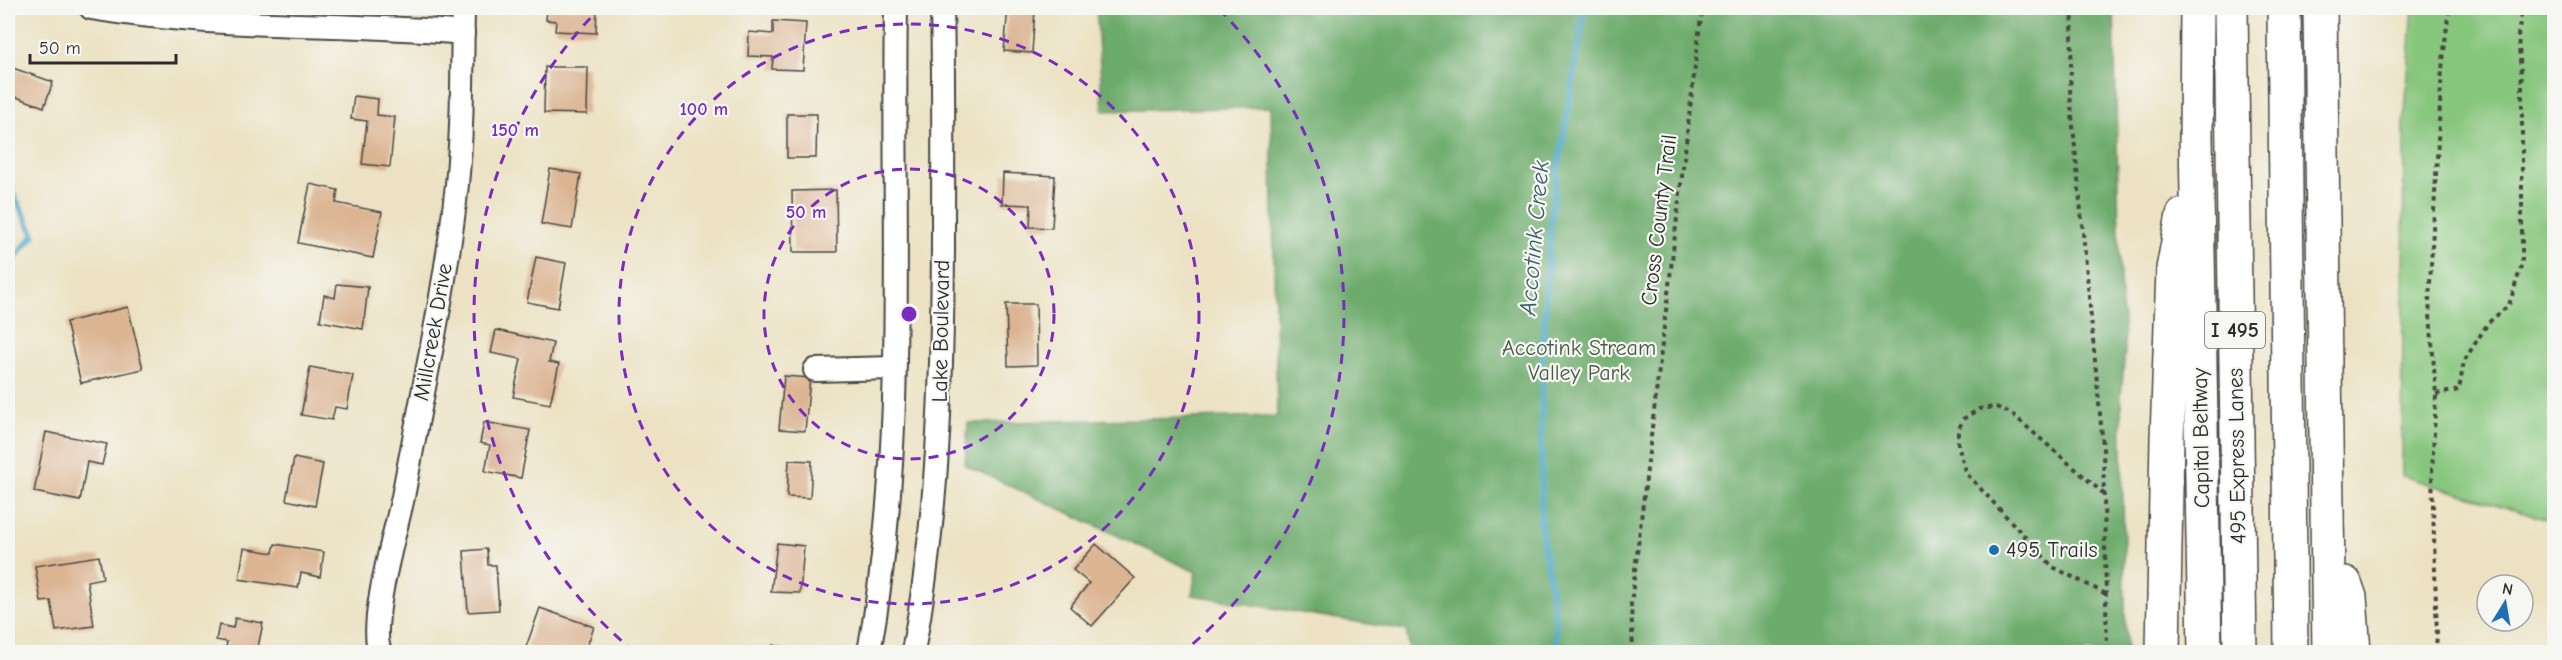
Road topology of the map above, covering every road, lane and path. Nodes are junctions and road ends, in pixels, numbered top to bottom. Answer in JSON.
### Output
{"nodes":[{"id":1,"x":91,"y":8,"type":"edge"},
{"id":2,"x":463,"y":8,"type":"edge"},
{"id":3,"x":896,"y":8,"type":"edge"},
{"id":4,"x":942,"y":8,"type":"edge"},
{"id":5,"x":1702,"y":8,"type":"edge"},
{"id":6,"x":2073,"y":8,"type":"edge"},
{"id":7,"x":2197,"y":8,"type":"edge"},
{"id":8,"x":2231,"y":8,"type":"edge"},
{"id":9,"x":2284,"y":8,"type":"edge"},
{"id":10,"x":2320,"y":8,"type":"edge"},
{"id":11,"x":2449,"y":8,"type":"edge"},
{"id":12,"x":2522,"y":8,"type":"edge"},
{"id":13,"x":463,"y":33,"type":"junction"},
{"id":14,"x":2196,"y":137,"type":"junction"},
{"id":15,"x":894,"y":368,"type":"junction"},
{"id":16,"x":815,"y":370,"type":"dead end"},
{"id":17,"x":2436,"y":394,"type":"junction"},
{"id":18,"x":2104,"y":494,"type":"junction"},
{"id":19,"x":2328,"y":530,"type":"junction"},
{"id":20,"x":2108,"y":595,"type":"junction"},
{"id":21,"x":380,"y":652,"type":"edge"},
{"id":22,"x":869,"y":652,"type":"edge"},
{"id":23,"x":913,"y":652,"type":"edge"},
{"id":24,"x":1633,"y":652,"type":"edge"},
{"id":25,"x":2107,"y":652,"type":"edge"},
{"id":26,"x":2163,"y":652,"type":"edge"},
{"id":27,"x":2205,"y":652,"type":"edge"},
{"id":28,"x":2240,"y":652,"type":"edge"},
{"id":29,"x":2291,"y":652,"type":"edge"},
{"id":30,"x":2329,"y":652,"type":"edge"},
{"id":31,"x":2354,"y":652,"type":"edge"},
{"id":32,"x":2434,"y":652,"type":"edge"}],
"edges":[{"from":1,"to":13,"type":"street"},
{"from":2,"to":13,"type":"street","name":"Millcreek Drive"},
{"from":3,"to":15,"type":"street","name":"Lake Boulevard"},
{"from":4,"to":23,"type":"street","name":"Lake Boulevard"},
{"from":5,"to":24,"type":"path","name":"Cross County Trail"},
{"from":6,"to":18,"type":"path"},
{"from":7,"to":14,"type":"highway","name":"Capital Beltway","number":"I 495"},
{"from":8,"to":28,"type":"highway","name":"495 Express Lanes","number":"I 495"},
{"from":9,"to":29,"type":"highway","number":"I 495"},
{"from":10,"to":19,"type":"highway"},
{"from":11,"to":17,"type":"path"},
{"from":12,"to":17,"type":"path"},
{"from":13,"to":21,"type":"street","name":"Millcreek Drive"},
{"from":14,"to":26,"type":"highway"},
{"from":14,"to":27,"type":"highway","name":"Capital Beltway","number":"I 495"},
{"from":15,"to":16,"type":"street"},
{"from":15,"to":22,"type":"street","name":"Lake Boulevard"},
{"from":17,"to":32,"type":"path"},
{"from":18,"to":20,"type":"path"},
{"from":18,"to":20,"type":"path"},
{"from":19,"to":30,"type":"highway"},
{"from":19,"to":31,"type":"highway"},
{"from":20,"to":25,"type":"path"}]}
